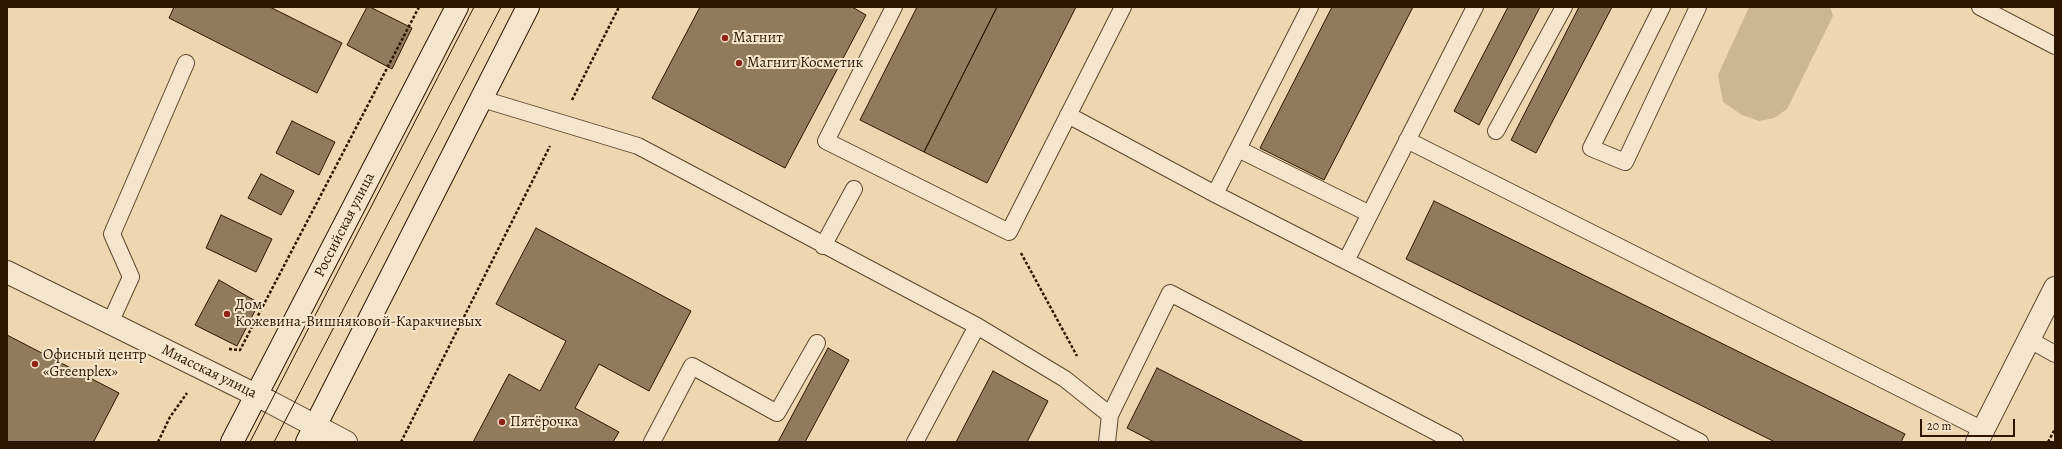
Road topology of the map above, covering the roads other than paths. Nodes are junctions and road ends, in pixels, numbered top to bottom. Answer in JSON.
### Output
{"nodes":[{"id":1,"x":457,"y":7,"type":"edge"},
{"id":2,"x":528,"y":7,"type":"edge"},
{"id":3,"x":894,"y":7,"type":"edge"},
{"id":4,"x":1123,"y":7,"type":"edge"},
{"id":5,"x":1310,"y":7,"type":"edge"},
{"id":6,"x":1475,"y":7,"type":"edge"},
{"id":7,"x":1564,"y":7,"type":"edge"},
{"id":8,"x":1662,"y":7,"type":"edge"},
{"id":9,"x":1698,"y":7,"type":"edge"},
{"id":10,"x":1980,"y":7,"type":"edge"},
{"id":11,"x":2055,"y":46,"type":"edge"},
{"id":12,"x":186,"y":63,"type":"dead end"},
{"id":13,"x":482,"y":98,"type":"junction"},
{"id":14,"x":1068,"y":115,"type":"junction"},
{"id":15,"x":1496,"y":130,"type":"dead end"},
{"id":16,"x":1407,"y":140,"type":"junction"},
{"id":17,"x":1238,"y":149,"type":"junction"},
{"id":18,"x":854,"y":189,"type":"dead end"},
{"id":19,"x":1215,"y":194,"type":"junction"},
{"id":20,"x":1370,"y":214,"type":"junction"},
{"id":21,"x":823,"y":246,"type":"junction"},
{"id":22,"x":1346,"y":261,"type":"junction"},
{"id":23,"x":7,"y":272,"type":"edge"},
{"id":24,"x":2055,"y":288,"type":"edge"},
{"id":25,"x":110,"y":323,"type":"junction"},
{"id":26,"x":977,"y":326,"type":"junction"},
{"id":27,"x":2028,"y":339,"type":"junction"},
{"id":28,"x":817,"y":344,"type":"dead end"},
{"id":29,"x":2055,"y":354,"type":"edge"},
{"id":30,"x":257,"y":396,"type":"junction"},
{"id":31,"x":1110,"y":416,"type":"junction"},
{"id":32,"x":311,"y":434,"type":"edge"},
{"id":33,"x":1980,"y":436,"type":"edge"},
{"id":34,"x":232,"y":442,"type":"edge"},
{"id":35,"x":346,"y":442,"type":"edge"},
{"id":36,"x":652,"y":442,"type":"edge"},
{"id":37,"x":915,"y":442,"type":"edge"},
{"id":38,"x":1107,"y":442,"type":"edge"},
{"id":39,"x":1455,"y":442,"type":"edge"},
{"id":40,"x":1700,"y":442,"type":"edge"}],
"edges":[{"from":1,"to":30,"type":"main road","name":"Российская улица"},
{"from":2,"to":13,"type":"main road"},
{"from":3,"to":14,"type":"lane"},
{"from":4,"to":14,"type":"lane"},
{"from":5,"to":17,"type":"lane"},
{"from":6,"to":16,"type":"lane"},
{"from":7,"to":15,"type":"lane"},
{"from":8,"to":9,"type":"lane"},
{"from":10,"to":11,"type":"lane"},
{"from":12,"to":25,"type":"lane"},
{"from":13,"to":21,"type":"lane"},
{"from":13,"to":32,"type":"main road"},
{"from":14,"to":19,"type":"lane"},
{"from":16,"to":20,"type":"lane"},
{"from":16,"to":33,"type":"lane"},
{"from":17,"to":19,"type":"lane"},
{"from":17,"to":20,"type":"lane"},
{"from":18,"to":21,"type":"lane"},
{"from":19,"to":22,"type":"lane"},
{"from":20,"to":22,"type":"lane"},
{"from":21,"to":26,"type":"lane"},
{"from":22,"to":40,"type":"lane"},
{"from":23,"to":25,"type":"main road","name":"Миасская улица"},
{"from":24,"to":27,"type":"main road"},
{"from":25,"to":30,"type":"main road","name":"Миасская улица"},
{"from":26,"to":31,"type":"lane"},
{"from":26,"to":37,"type":"lane"},
{"from":27,"to":29,"type":"lane"},
{"from":27,"to":33,"type":"main road"},
{"from":28,"to":36,"type":"lane"},
{"from":30,"to":32,"type":"main road","name":"Миасская улица"},
{"from":30,"to":34,"type":"main road","name":"Российская улица"},
{"from":31,"to":38,"type":"lane"},
{"from":31,"to":39,"type":"lane"},
{"from":32,"to":35,"type":"main road","name":"Миасская улица"}]}
